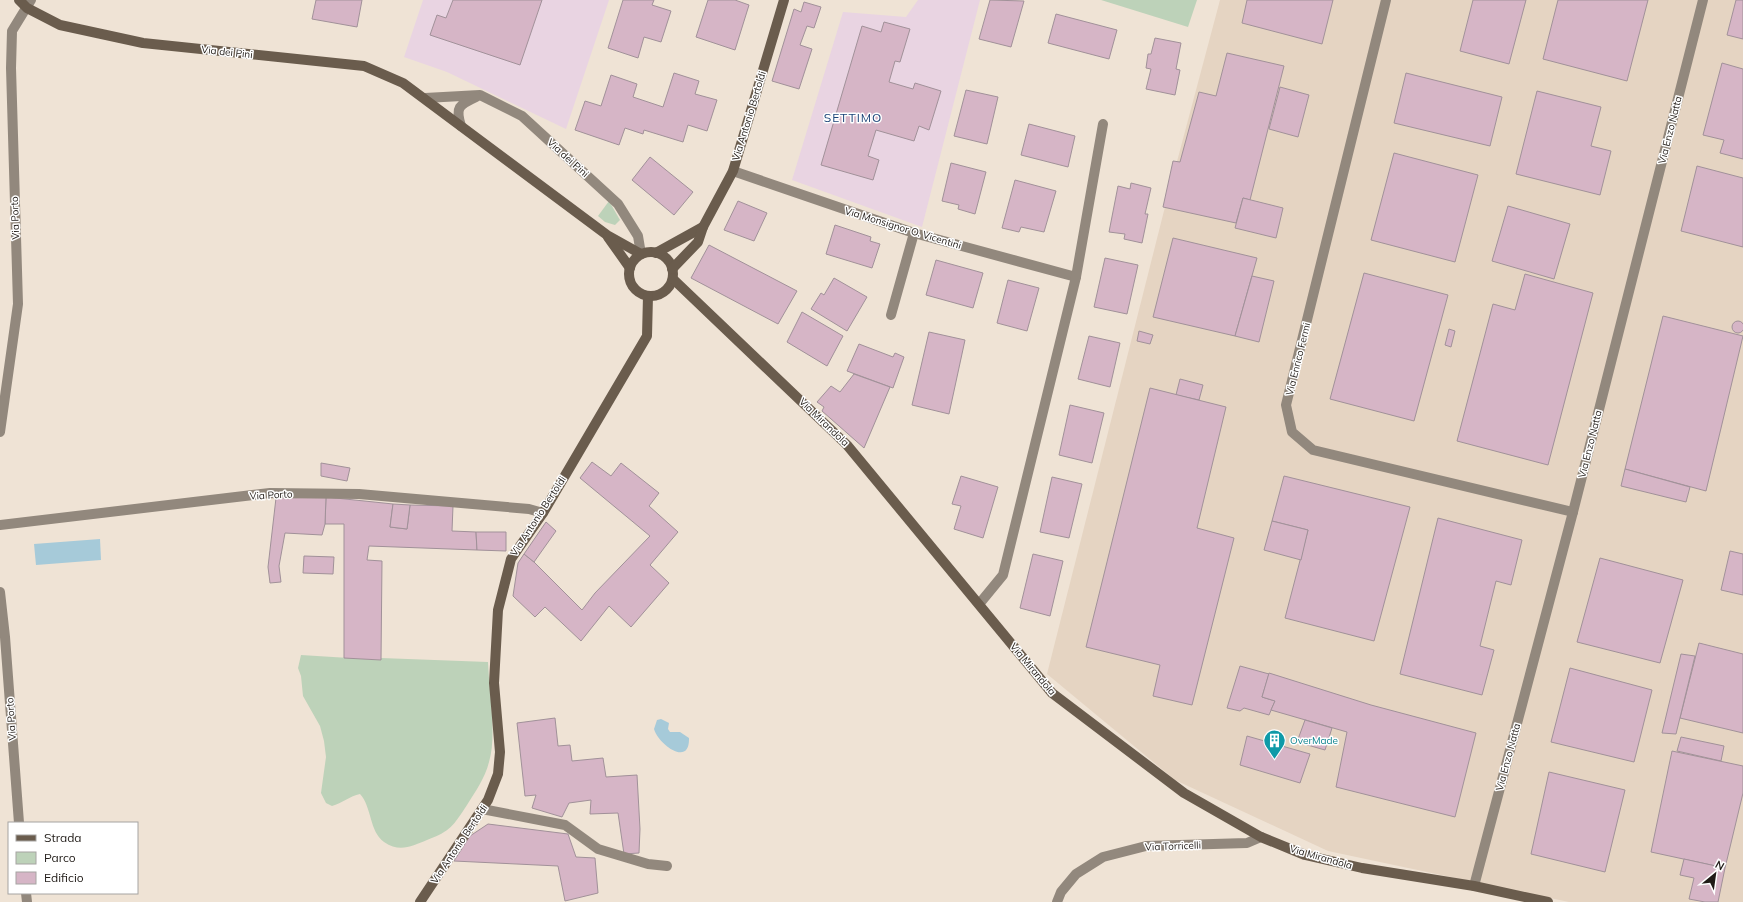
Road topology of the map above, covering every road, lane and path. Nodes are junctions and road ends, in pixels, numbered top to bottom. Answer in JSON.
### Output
{"nodes":[{"id":1,"x":19,"y":0,"type":"edge"},
{"id":2,"x":784,"y":0,"type":"edge"},
{"id":3,"x":1386,"y":0,"type":"edge"},
{"id":4,"x":1703,"y":0,"type":"edge"},
{"id":5,"x":29,"y":4,"type":"edge"},
{"id":6,"x":480,"y":95,"type":"junction"},
{"id":7,"x":425,"y":98,"type":"junction"},
{"id":8,"x":1103,"y":124,"type":"dead end"},
{"id":9,"x":461,"y":126,"type":"junction"},
{"id":10,"x":733,"y":171,"type":"junction"},
{"id":11,"x":703,"y":227,"type":"junction"},
{"id":12,"x":914,"y":233,"type":"junction"},
{"id":13,"x":607,"y":235,"type":"junction"},
{"id":14,"x":656,"y":253,"type":"junction"},
{"id":15,"x":641,"y":254,"type":"junction"},
{"id":16,"x":630,"y":268,"type":"junction"},
{"id":17,"x":673,"y":274,"type":"junction"},
{"id":18,"x":1076,"y":277,"type":"junction"},
{"id":19,"x":648,"y":296,"type":"junction"},
{"id":20,"x":891,"y":316,"type":"dead end"},
{"id":21,"x":0,"y":432,"type":"edge"},
{"id":22,"x":1573,"y":512,"type":"junction"},
{"id":23,"x":543,"y":513,"type":"junction"},
{"id":24,"x":0,"y":525,"type":"edge"},
{"id":25,"x":0,"y":592,"type":"edge"},
{"id":26,"x":980,"y":603,"type":"junction"},
{"id":27,"x":482,"y":809,"type":"junction"},
{"id":28,"x":19,"y":822,"type":"edge"},
{"id":29,"x":1261,"y":837,"type":"junction"},
{"id":30,"x":667,"y":866,"type":"dead end"},
{"id":31,"x":1474,"y":886,"type":"junction"},
{"id":32,"x":420,"y":902,"type":"edge"},
{"id":33,"x":1058,"y":902,"type":"edge"},
{"id":34,"x":1548,"y":902,"type":"edge"}],
"edges":[{"from":1,"to":5,"type":"street","name":"Via dei Pini"},
{"from":2,"to":10,"type":"street","name":"Via Antonio Bertoldi"},
{"from":3,"to":22,"type":"street","name":"Via Enrico Fermi"},
{"from":4,"to":22,"type":"street","name":"Via Enzo Natta"},
{"from":5,"to":7,"type":"street","name":"Via dei Pini"},
{"from":5,"to":21,"type":"street","name":"Via Porto"},
{"from":6,"to":7,"type":"street","name":"Via dei Pini"},
{"from":6,"to":9,"type":"street"},
{"from":6,"to":15,"type":"street","name":"Via dei Pini"},
{"from":7,"to":9,"type":"street","name":"Via dei Pini"},
{"from":8,"to":18,"type":"street"},
{"from":9,"to":13,"type":"street","name":"Via dei Pini"},
{"from":10,"to":11,"type":"street","name":"Via Antonio Bertoldi"},
{"from":10,"to":12,"type":"street","name":"Via Monsignor O. Vicentini"},
{"from":11,"to":14,"type":"street"},
{"from":11,"to":17,"type":"street","name":"Via Antonio Bertoldi"},
{"from":12,"to":18,"type":"street","name":"Via Monsignor O. Vicentini"},
{"from":12,"to":20,"type":"street"},
{"from":13,"to":15,"type":"street","name":"Via dei Pini"},
{"from":13,"to":16,"type":"street","name":"Via dei Pini"},
{"from":14,"to":15,"type":"street"},
{"from":14,"to":17,"type":"street"},
{"from":15,"to":16,"type":"street"},
{"from":16,"to":19,"type":"street"},
{"from":17,"to":19,"type":"street"},
{"from":17,"to":26,"type":"street","name":"Via Mirandola"},
{"from":18,"to":26,"type":"street"},
{"from":19,"to":23,"type":"street","name":"Via Antonio Bertoldi"},
{"from":22,"to":31,"type":"street","name":"Via Enzo Natta"},
{"from":23,"to":24,"type":"street","name":"Via Porto"},
{"from":23,"to":27,"type":"street","name":"Via Antonio Bertoldi"},
{"from":25,"to":28,"type":"street","name":"Via Porto"},
{"from":26,"to":29,"type":"street","name":"Via Mirandola"},
{"from":27,"to":30,"type":"street"},
{"from":27,"to":32,"type":"street","name":"Via Antonio Bertoldi"},
{"from":29,"to":31,"type":"street","name":"Via Mirandola"},
{"from":29,"to":33,"type":"street","name":"Via Torricelli"},
{"from":31,"to":34,"type":"street","name":"Via Mirandola"}]}
